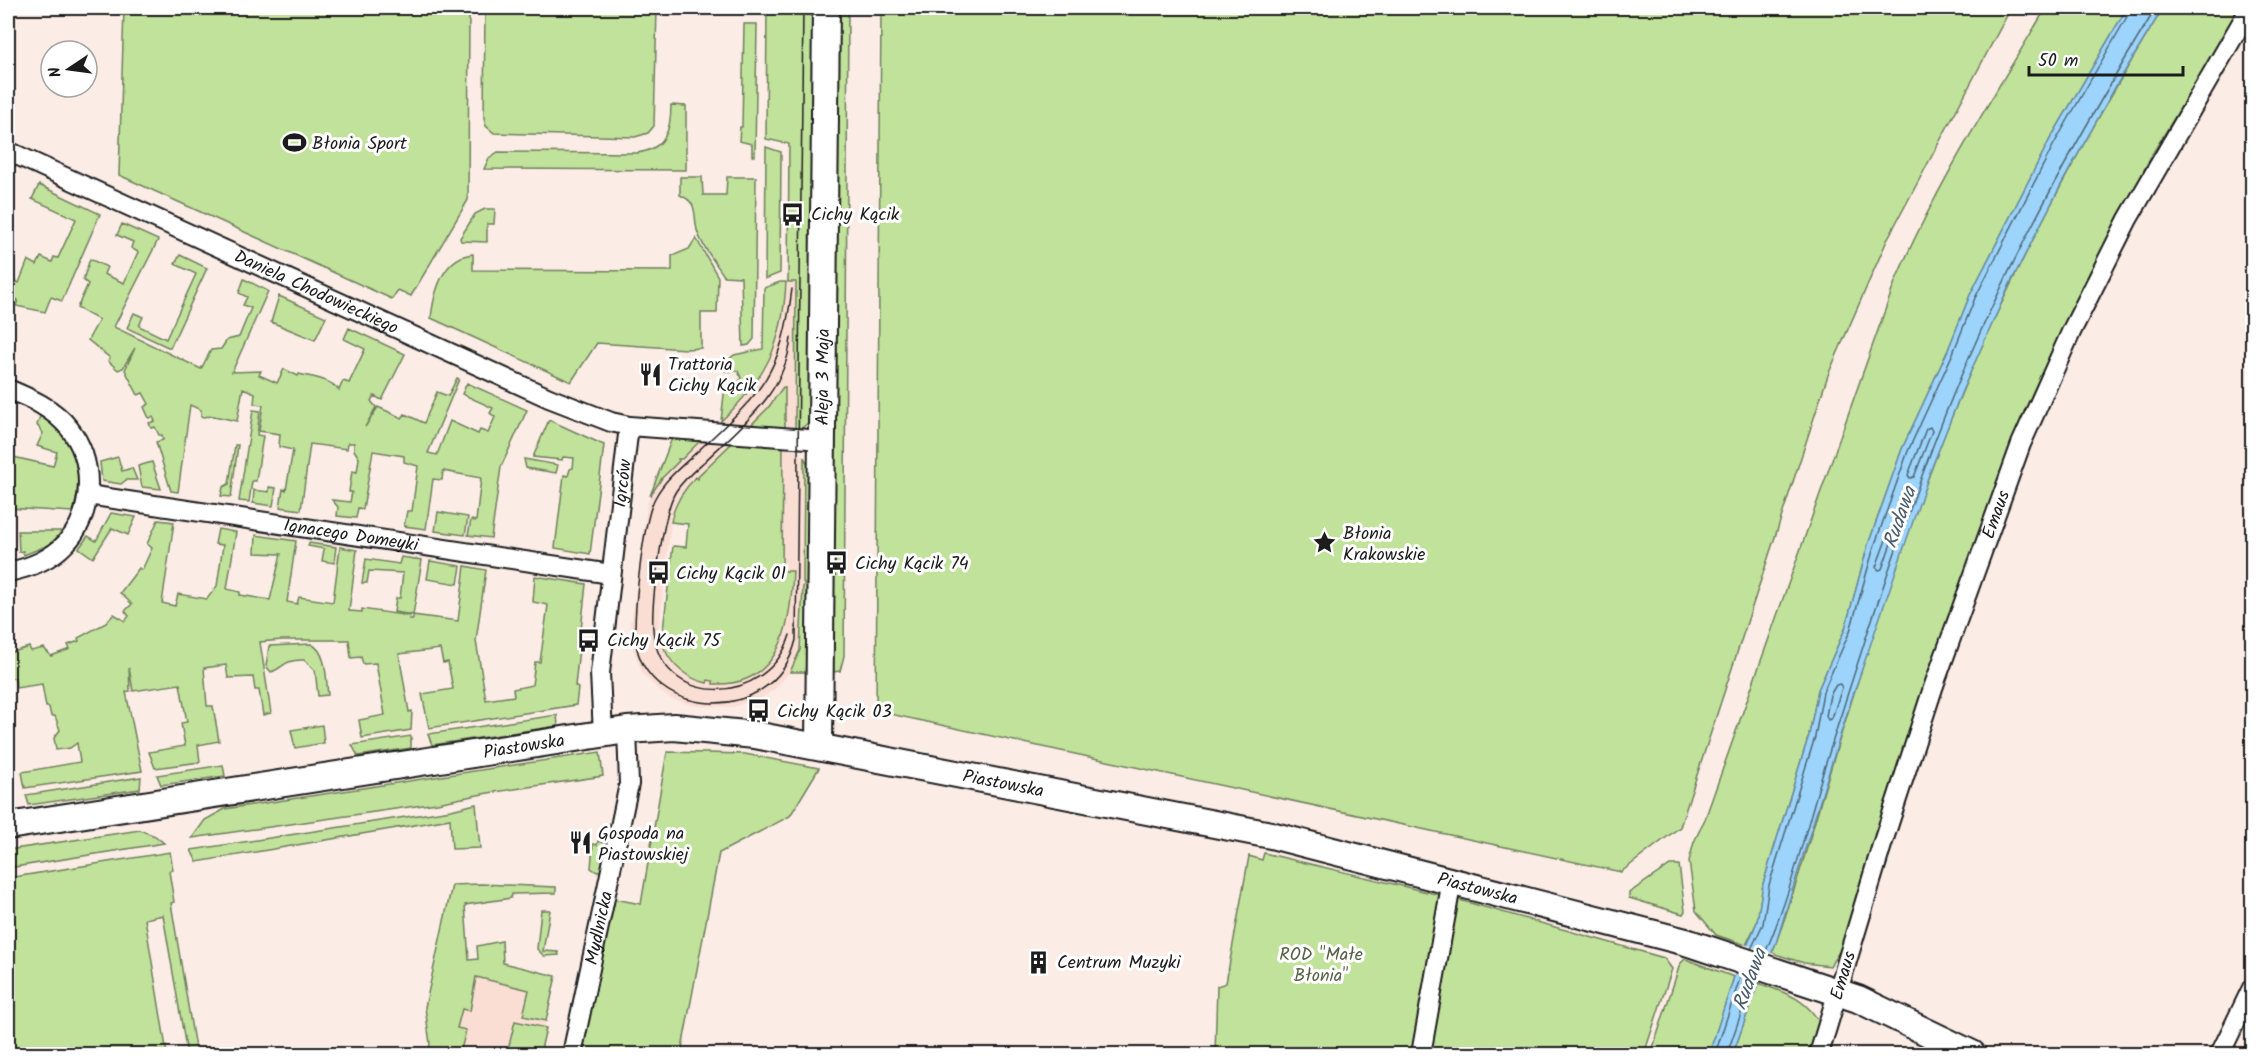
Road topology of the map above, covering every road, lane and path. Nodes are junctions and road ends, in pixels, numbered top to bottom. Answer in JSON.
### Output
{"nodes":[{"id":1,"x":826,"y":8,"type":"edge"},
{"id":2,"x":2250,"y":8,"type":"edge"},
{"id":3,"x":8,"y":151,"type":"edge"},
{"id":4,"x":8,"y":388,"type":"edge"},
{"id":5,"x":629,"y":426,"type":"junction"},
{"id":6,"x":822,"y":440,"type":"junction"},
{"id":7,"x":88,"y":495,"type":"junction"},
{"id":8,"x":8,"y":572,"type":"edge"},
{"id":9,"x":611,"y":574,"type":"junction"},
{"id":10,"x":615,"y":732,"type":"junction"},
{"id":11,"x":819,"y":746,"type":"junction"},
{"id":12,"x":8,"y":826,"type":"edge"},
{"id":13,"x":1452,"y":880,"type":"junction"},
{"id":14,"x":2253,"y":988,"type":"edge"},
{"id":15,"x":1839,"y":993,"type":"junction"},
{"id":16,"x":572,"y":1054,"type":"edge"},
{"id":17,"x":1421,"y":1054,"type":"edge"},
{"id":18,"x":1819,"y":1054,"type":"edge"},
{"id":19,"x":1972,"y":1054,"type":"edge"},
{"id":20,"x":2220,"y":1054,"type":"edge"}],
"edges":[{"from":1,"to":6,"type":"street","name":"Aleja 3 Maja"},
{"from":2,"to":15,"type":"street","name":"Emaus"},
{"from":3,"to":5,"type":"street","name":"Daniela Chodowieckiego"},
{"from":4,"to":7,"type":"street"},
{"from":5,"to":6,"type":"street"},
{"from":5,"to":9,"type":"street","name":"Igrców"},
{"from":6,"to":11,"type":"street","name":"Aleja 3 Maja"},
{"from":7,"to":8,"type":"street"},
{"from":7,"to":9,"type":"street","name":"Ignacego Domeyki"},
{"from":9,"to":10,"type":"street","name":"Igrców"},
{"from":10,"to":11,"type":"street","name":"Piastowska"},
{"from":10,"to":12,"type":"street","name":"Piastowska"},
{"from":10,"to":16,"type":"street","name":"Mydlnicka"},
{"from":11,"to":13,"type":"street","name":"Piastowska"},
{"from":13,"to":15,"type":"street","name":"Piastowska"},
{"from":13,"to":17,"type":"street"},
{"from":14,"to":20,"type":"street"},
{"from":15,"to":18,"type":"street","name":"Emaus"},
{"from":15,"to":19,"type":"street","name":"Piastowska"}]}
